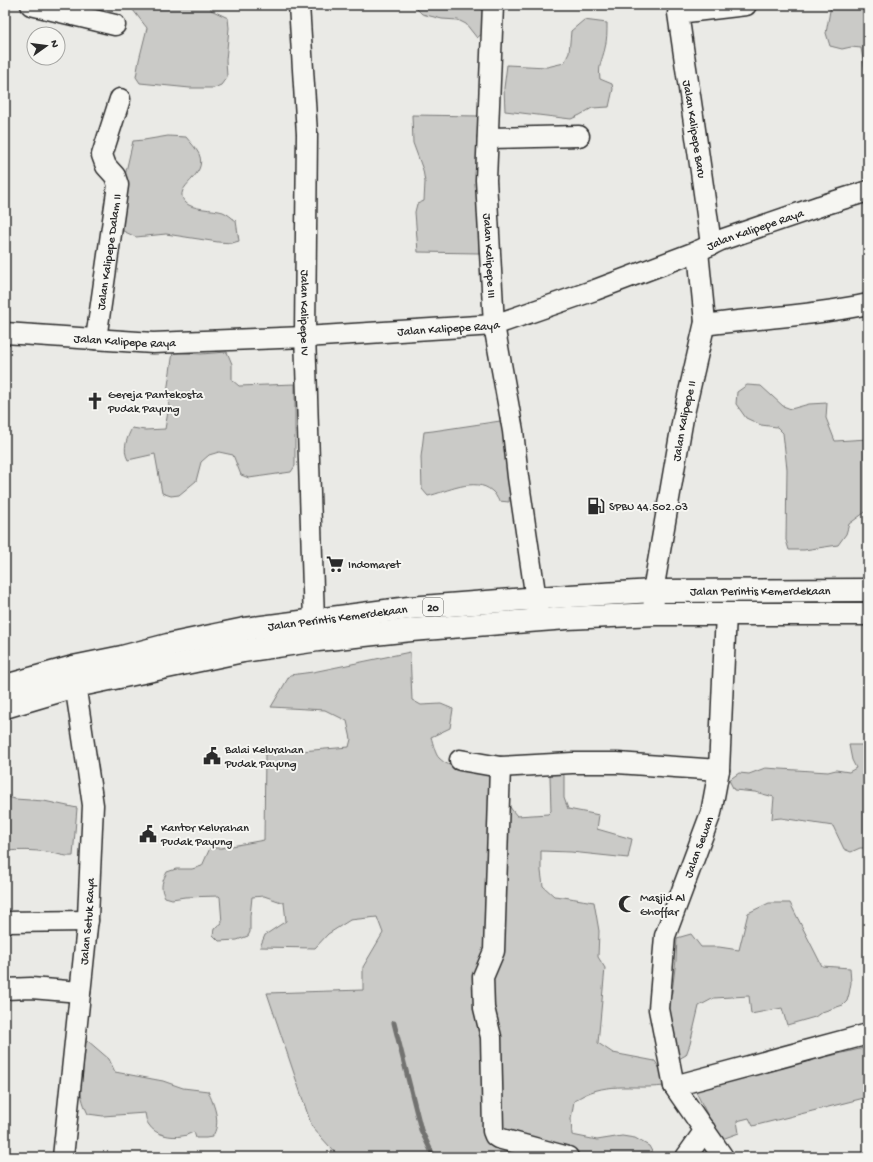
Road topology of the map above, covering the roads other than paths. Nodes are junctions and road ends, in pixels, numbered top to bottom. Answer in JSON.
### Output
{"nodes":[{"id":1,"x":31,"y":5,"type":"edge"},
{"id":2,"x":299,"y":5,"type":"edge"},
{"id":3,"x":493,"y":5,"type":"edge"},
{"id":4,"x":746,"y":5,"type":"edge"},
{"id":5,"x":677,"y":9,"type":"edge"},
{"id":6,"x":115,"y":25,"type":"dead end"},
{"id":7,"x":120,"y":99,"type":"dead end"},
{"id":8,"x":579,"y":136,"type":"dead end"},
{"id":9,"x":488,"y":138,"type":"junction"},
{"id":10,"x":868,"y":192,"type":"edge"},
{"id":11,"x":704,"y":248,"type":"junction"},
{"id":12,"x":868,"y":304,"type":"edge"},
{"id":13,"x":705,"y":322,"type":"junction"},
{"id":14,"x":494,"y":325,"type":"junction"},
{"id":15,"x":5,"y":333,"type":"edge"},
{"id":16,"x":305,"y":337,"type":"junction"},
{"id":17,"x":96,"y":339,"type":"junction"},
{"id":18,"x":868,"y":590,"type":"edge"},
{"id":19,"x":653,"y":591,"type":"junction"},
{"id":20,"x":536,"y":599,"type":"junction"},
{"id":21,"x":409,"y":608,"type":"junction"},
{"id":22,"x":726,"y":613,"type":"junction"},
{"id":23,"x":655,"y":614,"type":"junction"},
{"id":24,"x":868,"y":614,"type":"edge"},
{"id":25,"x":314,"y":621,"type":"junction"},
{"id":26,"x":539,"y":621,"type":"junction"},
{"id":27,"x":411,"y":630,"type":"junction"},
{"id":28,"x":169,"y":655,"type":"junction"},
{"id":29,"x":74,"y":676,"type":"junction"},
{"id":30,"x":5,"y":686,"type":"edge"},
{"id":31,"x":5,"y":707,"type":"edge"},
{"id":32,"x":460,"y":760,"type":"dead end"},
{"id":33,"x":500,"y":767,"type":"junction"},
{"id":34,"x":719,"y":770,"type":"junction"},
{"id":35,"x":88,"y":921,"type":"junction"},
{"id":36,"x":5,"y":922,"type":"edge"},
{"id":37,"x":5,"y":989,"type":"edge"},
{"id":38,"x":80,"y":992,"type":"junction"},
{"id":39,"x":868,"y":1034,"type":"edge"},
{"id":40,"x":674,"y":1086,"type":"junction"},
{"id":41,"x":705,"y":1130,"type":"junction"},
{"id":42,"x":63,"y":1157,"type":"edge"},
{"id":43,"x":568,"y":1157,"type":"edge"},
{"id":44,"x":686,"y":1157,"type":"edge"},
{"id":45,"x":723,"y":1157,"type":"edge"}],
"edges":[{"from":1,"to":6,"type":"street"},
{"from":2,"to":16,"type":"street","name":"Jalan Kalipepe IV"},
{"from":3,"to":9,"type":"street","name":"Jalan Kalipepe III"},
{"from":4,"to":5,"type":"street","name":"Jalan Kalipepe Baru"},
{"from":5,"to":11,"type":"street","name":"Jalan Kalipepe Baru"},
{"from":7,"to":17,"type":"street","name":"Jalan Kalipepe Dalam II"},
{"from":8,"to":9,"type":"street"},
{"from":9,"to":14,"type":"street","name":"Jalan Kalipepe III"},
{"from":10,"to":11,"type":"street","name":"Jalan Kalipepe Raya"},
{"from":11,"to":13,"type":"street","name":"Jalan Kalipepe II"},
{"from":11,"to":14,"type":"street","name":"Jalan Kalipepe Raya"},
{"from":12,"to":13,"type":"street"},
{"from":13,"to":19,"type":"street","name":"Jalan Kalipepe II"},
{"from":14,"to":16,"type":"street","name":"Jalan Kalipepe Raya"},
{"from":14,"to":20,"type":"street","name":"Jalan Kalipepe III"},
{"from":15,"to":17,"type":"street","name":"Jalan Kalipepe Raya"},
{"from":16,"to":17,"type":"street","name":"Jalan Kalipepe Raya"},
{"from":16,"to":25,"type":"street","name":"Jalan Kalipepe IV"},
{"from":18,"to":19,"type":"highway","name":"Jalan Perintis Kemerdekaan","number":"20"},
{"from":19,"to":20,"type":"highway","name":"Jalan Perintis Kemerdekaan","number":"20"},
{"from":19,"to":23,"type":"street"},
{"from":20,"to":21,"type":"highway","name":"Jalan Perintis Kemerdekaan","number":"20"},
{"from":20,"to":26,"type":"street","name":"Jalan Kalipepe III"},
{"from":21,"to":25,"type":"highway","name":"Jalan Perintis Kemerdekaan","number":"20"},
{"from":21,"to":27,"type":"highway"},
{"from":22,"to":23,"type":"highway","name":"Jalan Perintis Kemerdekaan","number":"20"},
{"from":22,"to":24,"type":"highway","name":"Jalan Perintis Kemerdekaan","number":"20"},
{"from":22,"to":34,"type":"street","name":"Jalan Sewan"},
{"from":23,"to":26,"type":"highway","name":"Jalan Perintis Kemerdekaan","number":"20"},
{"from":25,"to":28,"type":"highway","name":"Jalan Perintis Kemerdekaan","number":"20"},
{"from":26,"to":27,"type":"highway","name":"Jalan Perintis Kemerdekaan","number":"20"},
{"from":27,"to":28,"type":"highway","name":"Jalan Perintis Kemerdekaan","number":"20"},
{"from":28,"to":29,"type":"highway","name":"Jalan Perintis Kemerdekaan","number":"20"},
{"from":29,"to":30,"type":"highway","name":"Jalan Perintis Kemerdekaan","number":"20"},
{"from":29,"to":31,"type":"highway","name":"Jalan Perintis Kemerdekaan","number":"20"},
{"from":29,"to":35,"type":"street","name":"Jalan Setuk Raya"},
{"from":32,"to":33,"type":"street"},
{"from":33,"to":34,"type":"street"},
{"from":33,"to":43,"type":"street"},
{"from":34,"to":40,"type":"street","name":"Jalan Sewan"},
{"from":35,"to":36,"type":"street"},
{"from":35,"to":38,"type":"street","name":"Jalan Setuk Raya"},
{"from":37,"to":38,"type":"street"},
{"from":38,"to":42,"type":"street","name":"Jalan Setuk Raya"},
{"from":39,"to":40,"type":"street"},
{"from":40,"to":41,"type":"street","name":"Jalan Sewan"},
{"from":41,"to":44,"type":"street"},
{"from":41,"to":45,"type":"street","name":"Jalan Sewan"}]}
